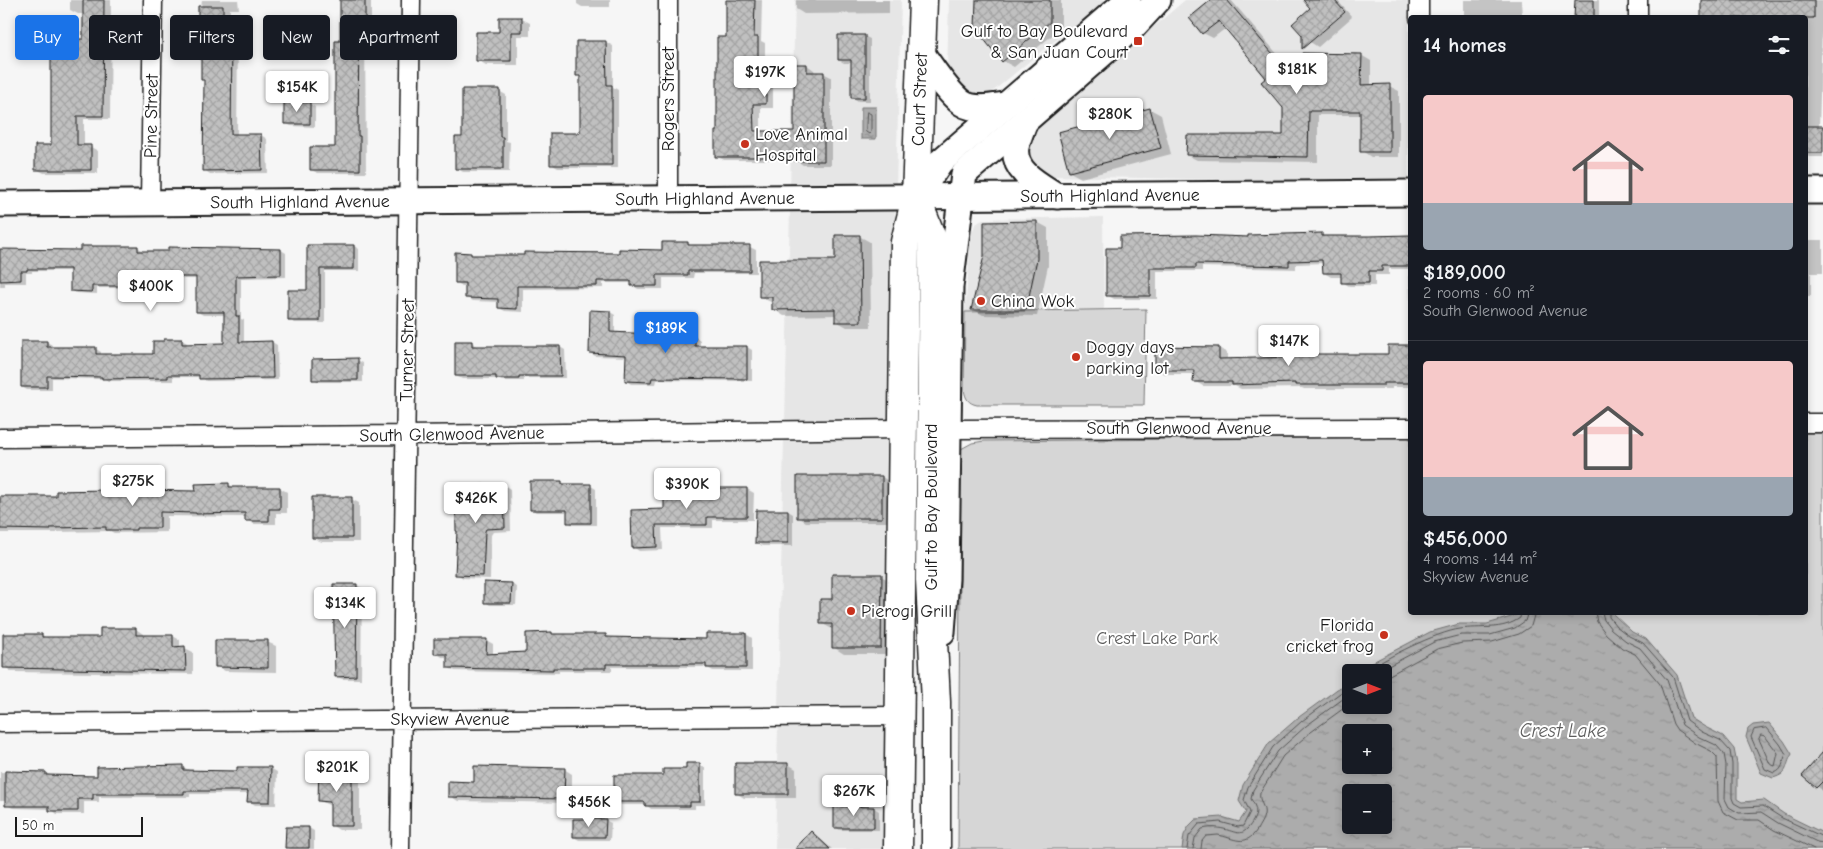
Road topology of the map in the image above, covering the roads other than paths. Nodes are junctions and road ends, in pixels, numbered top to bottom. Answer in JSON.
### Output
{"nodes":[{"id":1,"x":153,"y":0,"type":"edge"},
{"id":2,"x":411,"y":0,"type":"edge"},
{"id":3,"x":668,"y":0,"type":"edge"},
{"id":4,"x":923,"y":0,"type":"edge"},
{"id":5,"x":1128,"y":0,"type":"edge"},
{"id":6,"x":1158,"y":0,"type":"edge"},
{"id":7,"x":1419,"y":0,"type":"edge"},
{"id":8,"x":1638,"y":0,"type":"edge"},
{"id":9,"x":1419,"y":15,"type":"edge"},
{"id":10,"x":1638,"y":15,"type":"edge"},
{"id":11,"x":922,"y":54,"type":"junction"},
{"id":12,"x":1005,"y":105,"type":"junction"},
{"id":13,"x":1025,"y":121,"type":"junction"},
{"id":14,"x":1823,"y":190,"type":"edge"},
{"id":15,"x":1808,"y":191,"type":"edge"},
{"id":16,"x":1408,"y":193,"type":"edge"},
{"id":17,"x":1057,"y":196,"type":"junction"},
{"id":18,"x":916,"y":198,"type":"junction"},
{"id":19,"x":960,"y":198,"type":"junction"},
{"id":20,"x":668,"y":199,"type":"junction"},
{"id":21,"x":409,"y":200,"type":"junction"},
{"id":22,"x":150,"y":202,"type":"junction"},
{"id":23,"x":0,"y":204,"type":"edge"},
{"id":24,"x":1808,"y":423,"type":"edge"},
{"id":25,"x":1823,"y":423,"type":"edge"},
{"id":26,"x":1408,"y":428,"type":"edge"},
{"id":27,"x":903,"y":429,"type":"junction"},
{"id":28,"x":949,"y":429,"type":"junction"},
{"id":29,"x":406,"y":435,"type":"junction"},
{"id":30,"x":0,"y":438,"type":"edge"},
{"id":31,"x":936,"y":702,"type":"junction"},
{"id":32,"x":900,"y":716,"type":"junction"},
{"id":33,"x":401,"y":720,"type":"junction"},
{"id":34,"x":0,"y":723,"type":"edge"},
{"id":35,"x":936,"y":820,"type":"junction"},
{"id":36,"x":400,"y":849,"type":"edge"},
{"id":37,"x":898,"y":849,"type":"edge"},
{"id":38,"x":936,"y":849,"type":"edge"}],
"edges":[{"from":1,"to":22,"type":"street","name":"Pine Street"},
{"from":2,"to":21,"type":"street","name":"Turner Street"},
{"from":3,"to":20,"type":"street","name":"Rogers Street"},
{"from":4,"to":11,"type":"main road","name":"Court Street"},
{"from":5,"to":12,"type":"street","name":"Gulf to Bay Boulevard"},
{"from":6,"to":13,"type":"street"},
{"from":7,"to":9,"type":"street"},
{"from":8,"to":10,"type":"street"},
{"from":11,"to":12,"type":"street"},
{"from":11,"to":18,"type":"main road","name":"Court Street"},
{"from":12,"to":18,"type":"street","name":"Gulf to Bay Boulevard"},
{"from":13,"to":17,"type":"street"},
{"from":13,"to":19,"type":"street"},
{"from":14,"to":15,"type":"street"},
{"from":16,"to":17,"type":"street","name":"South Highland Avenue"},
{"from":17,"to":19,"type":"street","name":"South Highland Avenue"},
{"from":18,"to":19,"type":"street","name":"South Highland Avenue"},
{"from":18,"to":20,"type":"street","name":"South Highland Avenue"},
{"from":18,"to":27,"type":"main road","name":"Gulf to Bay Boulevard"},
{"from":18,"to":31,"type":"main road","name":"Gulf to Bay Boulevard"},
{"from":19,"to":28,"type":"street"},
{"from":20,"to":21,"type":"street","name":"South Highland Avenue"},
{"from":21,"to":22,"type":"street","name":"South Highland Avenue"},
{"from":21,"to":29,"type":"street","name":"Turner Street"},
{"from":22,"to":23,"type":"street","name":"South Highland Avenue"},
{"from":24,"to":25,"type":"street"},
{"from":26,"to":28,"type":"street","name":"South Glenwood Avenue"},
{"from":27,"to":29,"type":"street","name":"South Glenwood Avenue"},
{"from":27,"to":32,"type":"main road","name":"Gulf to Bay Boulevard"},
{"from":28,"to":31,"type":"street"},
{"from":29,"to":30,"type":"street","name":"South Glenwood Avenue"},
{"from":29,"to":33,"type":"street","name":"Turner Street"},
{"from":31,"to":35,"type":"main road","name":"Gulf to Bay Boulevard"},
{"from":32,"to":33,"type":"street","name":"Skyview Avenue"},
{"from":32,"to":35,"type":"main road"},
{"from":32,"to":37,"type":"main road","name":"Gulf to Bay Boulevard"},
{"from":33,"to":34,"type":"street","name":"Skyview Avenue"},
{"from":33,"to":36,"type":"street","name":"Turner Street"},
{"from":35,"to":38,"type":"main road","name":"Gulf to Bay Boulevard"}]}
